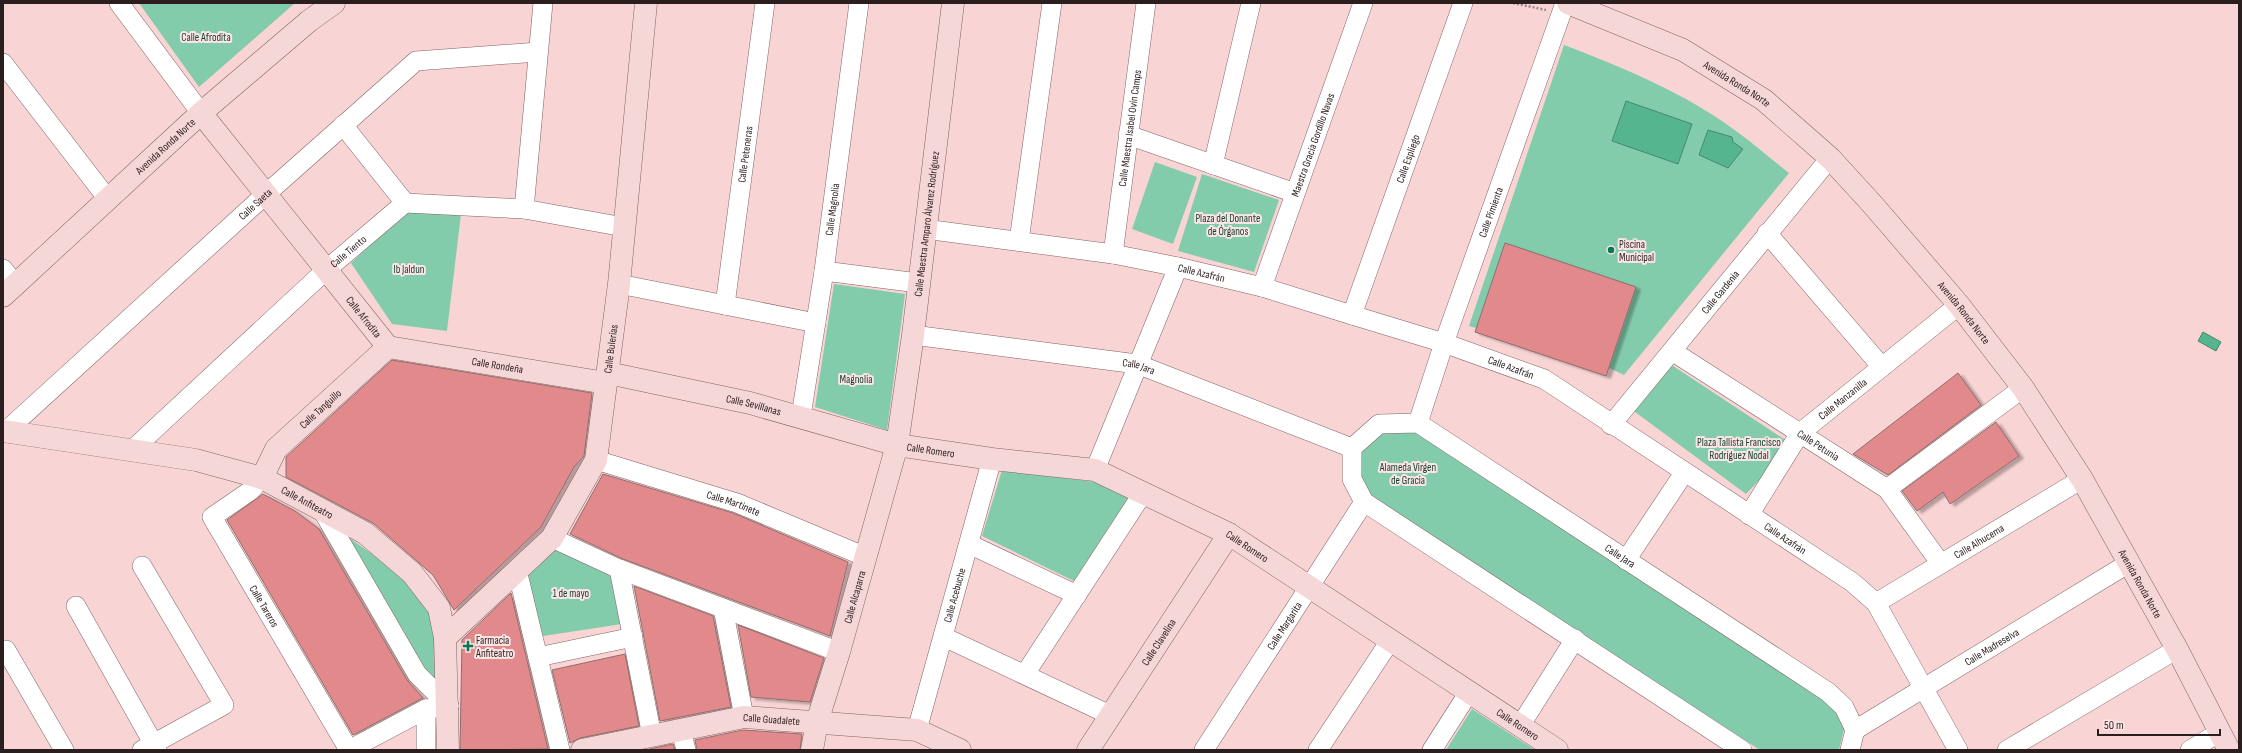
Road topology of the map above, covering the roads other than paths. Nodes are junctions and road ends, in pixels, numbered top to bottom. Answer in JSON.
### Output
{"nodes":[{"id":1,"x":120,"y":3,"type":"edge"},
{"id":2,"x":334,"y":3,"type":"edge"},
{"id":3,"x":543,"y":3,"type":"edge"},
{"id":4,"x":646,"y":3,"type":"edge"},
{"id":5,"x":765,"y":3,"type":"edge"},
{"id":6,"x":859,"y":3,"type":"edge"},
{"id":7,"x":953,"y":3,"type":"edge"},
{"id":8,"x":1052,"y":3,"type":"edge"},
{"id":9,"x":1146,"y":3,"type":"edge"},
{"id":10,"x":1251,"y":3,"type":"edge"},
{"id":11,"x":1363,"y":3,"type":"edge"},
{"id":12,"x":1463,"y":3,"type":"edge"},
{"id":13,"x":1567,"y":3,"type":"edge"},
{"id":14,"x":538,"y":52,"type":"junction"},
{"id":15,"x":3,"y":63,"type":"edge"},
{"id":16,"x":201,"y":114,"type":"junction"},
{"id":17,"x":342,"y":125,"type":"junction"},
{"id":18,"x":1128,"y":135,"type":"junction"},
{"id":19,"x":1830,"y":158,"type":"junction"},
{"id":20,"x":1213,"y":165,"type":"junction"},
{"id":21,"x":1295,"y":193,"type":"junction"},
{"id":22,"x":266,"y":194,"type":"junction"},
{"id":23,"x":107,"y":198,"type":"junction"},
{"id":24,"x":405,"y":203,"type":"junction"},
{"id":25,"x":524,"y":209,"type":"junction"},
{"id":26,"x":624,"y":227,"type":"junction"},
{"id":27,"x":925,"y":229,"type":"junction"},
{"id":28,"x":1767,"y":233,"type":"junction"},
{"id":29,"x":1019,"y":241,"type":"junction"},
{"id":30,"x":1113,"y":254,"type":"junction"},
{"id":31,"x":1178,"y":267,"type":"junction"},
{"id":32,"x":326,"y":270,"type":"junction"},
{"id":33,"x":824,"y":271,"type":"junction"},
{"id":34,"x":7,"y":283,"type":"edge"},
{"id":35,"x":918,"y":283,"type":"junction"},
{"id":36,"x":619,"y":284,"type":"junction"},
{"id":37,"x":1262,"y":287,"type":"junction"},
{"id":38,"x":725,"y":305,"type":"junction"},
{"id":39,"x":1959,"y":305,"type":"junction"},
{"id":40,"x":1352,"y":314,"type":"junction"},
{"id":41,"x":816,"y":323,"type":"junction"},
{"id":42,"x":913,"y":335,"type":"junction"},
{"id":43,"x":1444,"y":343,"type":"junction"},
{"id":44,"x":388,"y":347,"type":"junction"},
{"id":45,"x":1672,"y":351,"type":"junction"},
{"id":46,"x":1137,"y":364,"type":"junction"},
{"id":47,"x":1882,"y":367,"type":"junction"},
{"id":48,"x":607,"y":378,"type":"junction"},
{"id":49,"x":2023,"y":388,"type":"junction"},
{"id":50,"x":800,"y":416,"type":"junction"},
{"id":51,"x":1418,"y":423,"type":"junction"},
{"id":52,"x":1611,"y":425,"type":"junction"},
{"id":53,"x":5,"y":431,"type":"edge"},
{"id":54,"x":1800,"y":433,"type":"junction"},
{"id":55,"x":897,"y":445,"type":"junction"},
{"id":56,"x":1352,"y":448,"type":"junction"},
{"id":57,"x":131,"y":451,"type":"junction"},
{"id":58,"x":992,"y":459,"type":"junction"},
{"id":59,"x":596,"y":460,"type":"junction"},
{"id":60,"x":1095,"y":470,"type":"junction"},
{"id":61,"x":1684,"y":473,"type":"junction"},
{"id":62,"x":262,"y":478,"type":"junction"},
{"id":63,"x":2082,"y":479,"type":"junction"},
{"id":64,"x":1887,"y":489,"type":"junction"},
{"id":65,"x":1143,"y":493,"type":"junction"},
{"id":66,"x":1364,"y":502,"type":"junction"},
{"id":67,"x":322,"y":510,"type":"junction"},
{"id":68,"x":1749,"y":515,"type":"junction"},
{"id":69,"x":1229,"y":534,"type":"junction"},
{"id":70,"x":552,"y":538,"type":"junction"},
{"id":71,"x":969,"y":544,"type":"junction"},
{"id":72,"x":866,"y":557,"type":"junction"},
{"id":73,"x":1626,"y":560,"type":"junction"},
{"id":74,"x":2129,"y":563,"type":"junction"},
{"id":75,"x":1941,"y":564,"type":"junction"},
{"id":76,"x":142,"y":566,"type":"dead end"},
{"id":77,"x":619,"y":569,"type":"junction"},
{"id":78,"x":517,"y":570,"type":"junction"},
{"id":79,"x":1310,"y":589,"type":"junction"},
{"id":80,"x":1077,"y":595,"type":"junction"},
{"id":81,"x":1876,"y":603,"type":"junction"},
{"id":82,"x":76,"y":606,"type":"dead end"},
{"id":83,"x":723,"y":608,"type":"junction"},
{"id":84,"x":633,"y":637,"type":"junction"},
{"id":85,"x":944,"y":637,"type":"junction"},
{"id":86,"x":446,"y":638,"type":"junction"},
{"id":87,"x":1576,"y":639,"type":"junction"},
{"id":88,"x":1390,"y":641,"type":"junction"},
{"id":89,"x":2177,"y":649,"type":"junction"},
{"id":90,"x":6,"y":650,"type":"dead end"},
{"id":91,"x":839,"y":652,"type":"junction"},
{"id":92,"x":538,"y":657,"type":"junction"},
{"id":93,"x":1025,"y":674,"type":"junction"},
{"id":94,"x":1923,"y":688,"type":"junction"},
{"id":95,"x":1468,"y":692,"type":"junction"},
{"id":96,"x":449,"y":706,"type":"junction"},
{"id":97,"x":426,"y":709,"type":"junction"},
{"id":98,"x":1110,"y":715,"type":"junction"},
{"id":99,"x":744,"y":717,"type":"junction"},
{"id":100,"x":817,"y":722,"type":"junction"},
{"id":101,"x":1520,"y":726,"type":"junction"},
{"id":102,"x":917,"y":730,"type":"junction"},
{"id":103,"x":1855,"y":730,"type":"junction"},
{"id":104,"x":652,"y":736,"type":"junction"},
{"id":105,"x":683,"y":740,"type":"edge"},
{"id":106,"x":2224,"y":741,"type":"edge"},
{"id":107,"x":151,"y":748,"type":"edge"},
{"id":108,"x":64,"y":750,"type":"edge"},
{"id":109,"x":349,"y":750,"type":"edge"},
{"id":110,"x":426,"y":750,"type":"edge"},
{"id":111,"x":448,"y":750,"type":"edge"},
{"id":112,"x":560,"y":750,"type":"edge"},
{"id":113,"x":582,"y":750,"type":"edge"},
{"id":114,"x":812,"y":750,"type":"edge"},
{"id":115,"x":960,"y":750,"type":"edge"},
{"id":116,"x":1088,"y":750,"type":"edge"},
{"id":117,"x":1204,"y":750,"type":"edge"},
{"id":118,"x":1318,"y":750,"type":"edge"},
{"id":119,"x":1432,"y":750,"type":"edge"},
{"id":120,"x":1557,"y":750,"type":"edge"},
{"id":121,"x":1742,"y":750,"type":"edge"},
{"id":122,"x":1850,"y":750,"type":"edge"},
{"id":123,"x":1958,"y":750,"type":"edge"},
{"id":124,"x":2007,"y":750,"type":"edge"},
{"id":125,"x":2190,"y":750,"type":"edge"}],
"edges":[{"from":1,"to":16,"type":"street","name":"Calle Afrodita"},
{"from":2,"to":16,"type":"street","name":"Avenida Ronda Norte"},
{"from":3,"to":14,"type":"street"},
{"from":4,"to":26,"type":"street","name":"Calle Bulerías"},
{"from":5,"to":38,"type":"street","name":"Calle Peteneras"},
{"from":6,"to":33,"type":"street","name":"Calle Magnolia"},
{"from":7,"to":27,"type":"street","name":"Calle Maestra Amparo Álvarez Rodríguez"},
{"from":8,"to":29,"type":"street"},
{"from":9,"to":18,"type":"street","name":"Calle Maestra Isabel Ovín Camps"},
{"from":10,"to":20,"type":"street"},
{"from":11,"to":21,"type":"street","name":"Maestra Gracia Gordillo Navas"},
{"from":12,"to":40,"type":"street","name":"Calle Espliego"},
{"from":13,"to":19,"type":"street","name":"Avenida Ronda Norte"},
{"from":13,"to":43,"type":"street","name":"Calle Pimienta"},
{"from":14,"to":17,"type":"street","name":"Calle Saeta"},
{"from":14,"to":25,"type":"street"},
{"from":15,"to":23,"type":"street"},
{"from":16,"to":22,"type":"street","name":"Calle Afrodita"},
{"from":16,"to":23,"type":"street","name":"Avenida Ronda Norte"},
{"from":17,"to":22,"type":"street","name":"Calle Saeta"},
{"from":17,"to":24,"type":"street"},
{"from":18,"to":20,"type":"street"},
{"from":18,"to":30,"type":"street","name":"Calle Maestra Isabel Ovín Camps"},
{"from":19,"to":28,"type":"street","name":"Calle Gardenia"},
{"from":19,"to":39,"type":"street","name":"Avenida Ronda Norte"},
{"from":20,"to":21,"type":"street"},
{"from":21,"to":37,"type":"street","name":"Maestra Gracia Gordillo Navas"},
{"from":22,"to":32,"type":"street","name":"Calle Afrodita"},
{"from":22,"to":53,"type":"street","name":"Calle Saeta"},
{"from":23,"to":34,"type":"street","name":"Avenida Ronda Norte"},
{"from":24,"to":25,"type":"street"},
{"from":24,"to":32,"type":"street","name":"Calle Tiento"},
{"from":25,"to":26,"type":"street"},
{"from":26,"to":36,"type":"street","name":"Calle Bulerías"},
{"from":27,"to":29,"type":"street","name":"Calle Azafrán"},
{"from":27,"to":35,"type":"street","name":"Calle Maestra Amparo Álvarez Rodríguez"},
{"from":28,"to":45,"type":"street","name":"Calle Gardenia"},
{"from":28,"to":47,"type":"street"},
{"from":29,"to":30,"type":"street","name":"Calle Azafrán"},
{"from":30,"to":31,"type":"street","name":"Calle Azafrán"},
{"from":31,"to":37,"type":"street","name":"Calle Azafrán"},
{"from":31,"to":46,"type":"street"},
{"from":32,"to":44,"type":"street","name":"Calle Afrodita"},
{"from":32,"to":57,"type":"street","name":"Calle Tiento"},
{"from":33,"to":35,"type":"street"},
{"from":33,"to":41,"type":"street","name":"Calle Magnolia"},
{"from":35,"to":42,"type":"street","name":"Calle Maestra Amparo Álvarez Rodríguez"},
{"from":36,"to":38,"type":"street"},
{"from":36,"to":48,"type":"street","name":"Calle Bulerías"},
{"from":37,"to":40,"type":"street","name":"Calle Azafrán"},
{"from":38,"to":41,"type":"street"},
{"from":39,"to":47,"type":"street","name":"Calle Manzanilla"},
{"from":39,"to":49,"type":"street","name":"Avenida Ronda Norte"},
{"from":40,"to":43,"type":"street","name":"Calle Azafrán"},
{"from":41,"to":50,"type":"street","name":"Calle Magnolia"},
{"from":42,"to":46,"type":"street","name":"Calle Jara"},
{"from":42,"to":55,"type":"street","name":"Calle Maestra Amparo Álvarez Rodríguez"},
{"from":43,"to":51,"type":"street","name":"Calle Pimienta"},
{"from":43,"to":52,"type":"street","name":"Calle Azafrán"},
{"from":44,"to":48,"type":"street","name":"Calle Rondeña"},
{"from":44,"to":62,"type":"street","name":"Calle Tanguillo"},
{"from":45,"to":52,"type":"street","name":"Calle Gardenia"},
{"from":45,"to":54,"type":"street","name":"Calle Petunia"},
{"from":46,"to":56,"type":"street","name":"Calle Jara"},
{"from":46,"to":60,"type":"street"},
{"from":47,"to":54,"type":"street","name":"Calle Manzanilla"},
{"from":48,"to":50,"type":"street","name":"Calle Sevillanas"},
{"from":48,"to":59,"type":"street","name":"Calle Bulerías"},
{"from":49,"to":63,"type":"street","name":"Avenida Ronda Norte"},
{"from":49,"to":64,"type":"street"},
{"from":50,"to":55,"type":"street","name":"Calle Sevillanas"},
{"from":51,"to":56,"type":"street"},
{"from":51,"to":73,"type":"street","name":"Calle Jara"},
{"from":52,"to":61,"type":"street","name":"Calle Azafrán"},
{"from":53,"to":57,"type":"street","name":"Calle Anfiteatro"},
{"from":54,"to":64,"type":"street","name":"Calle Petunia"},
{"from":54,"to":68,"type":"street","name":"Calle Manzanilla"},
{"from":55,"to":58,"type":"street","name":"Calle Romero"},
{"from":55,"to":72,"type":"street","name":"Calle Alcaparra"},
{"from":56,"to":66,"type":"street"},
{"from":57,"to":62,"type":"street","name":"Calle Anfiteatro"},
{"from":58,"to":60,"type":"street","name":"Calle Romero"},
{"from":58,"to":71,"type":"street","name":"Calle Acebuche"},
{"from":59,"to":70,"type":"street","name":"Calle Bulerías"},
{"from":59,"to":72,"type":"street","name":"Calle Martinete"},
{"from":60,"to":65,"type":"street","name":"Calle Romero"},
{"from":61,"to":68,"type":"street","name":"Calle Azafrán"},
{"from":61,"to":73,"type":"street"},
{"from":62,"to":67,"type":"street","name":"Calle Anfiteatro"},
{"from":62,"to":109,"type":"street","name":"Calle Tareros"},
{"from":63,"to":74,"type":"street","name":"Avenida Ronda Norte"},
{"from":63,"to":75,"type":"street","name":"Calle Alhucema"},
{"from":64,"to":75,"type":"street","name":"Calle Petunia"},
{"from":65,"to":69,"type":"street","name":"Calle Romero"},
{"from":65,"to":80,"type":"street"},
{"from":66,"to":79,"type":"street","name":"Calle Margarita"},
{"from":66,"to":87,"type":"street"},
{"from":67,"to":86,"type":"street","name":"Calle Anfiteatro"},
{"from":67,"to":96,"type":"street"},
{"from":68,"to":81,"type":"street","name":"Calle Azafrán"},
{"from":69,"to":79,"type":"street","name":"Calle Romero"},
{"from":69,"to":98,"type":"street","name":"Calle Clavelina"},
{"from":70,"to":77,"type":"street"},
{"from":70,"to":78,"type":"street","name":"Calle Bulerías"},
{"from":71,"to":80,"type":"street"},
{"from":71,"to":85,"type":"street","name":"Calle Acebuche"},
{"from":72,"to":91,"type":"street","name":"Calle Alcaparra"},
{"from":73,"to":103,"type":"street","name":"Calle Jara"},
{"from":74,"to":89,"type":"street","name":"Avenida Ronda Norte"},
{"from":74,"to":94,"type":"street","name":"Calle Madreselva"},
{"from":75,"to":81,"type":"street","name":"Calle Alhucema"},
{"from":76,"to":107,"type":"street"},
{"from":77,"to":83,"type":"street"},
{"from":77,"to":84,"type":"street"},
{"from":78,"to":86,"type":"street","name":"Calle Bulerías"},
{"from":78,"to":92,"type":"street"},
{"from":79,"to":88,"type":"street","name":"Calle Romero"},
{"from":79,"to":117,"type":"street","name":"Calle Margarita"},
{"from":80,"to":93,"type":"street"},
{"from":81,"to":94,"type":"street","name":"Calle Azafrán"},
{"from":82,"to":107,"type":"street"},
{"from":83,"to":91,"type":"street"},
{"from":83,"to":99,"type":"street"},
{"from":84,"to":92,"type":"street"},
{"from":84,"to":104,"type":"street"},
{"from":85,"to":93,"type":"street"},
{"from":85,"to":102,"type":"street","name":"Calle Acebuche"},
{"from":86,"to":96,"type":"street","name":"Calle Anfiteatro"},
{"from":87,"to":101,"type":"street"},
{"from":87,"to":121,"type":"street"},
{"from":88,"to":95,"type":"street","name":"Calle Romero"},
{"from":88,"to":118,"type":"street"},
{"from":89,"to":106,"type":"street","name":"Avenida Ronda Norte"},
{"from":89,"to":124,"type":"street"},
{"from":90,"to":108,"type":"street"},
{"from":91,"to":100,"type":"street","name":"Calle Alcaparra"},
{"from":92,"to":112,"type":"street"},
{"from":93,"to":98,"type":"street"},
{"from":94,"to":103,"type":"street","name":"Calle Madreselva"},
{"from":94,"to":123,"type":"street","name":"Calle Azafrán"},
{"from":95,"to":101,"type":"street","name":"Calle Romero"},
{"from":95,"to":119,"type":"street"},
{"from":96,"to":97,"type":"street"},
{"from":96,"to":111,"type":"street","name":"Calle Anfiteatro"},
{"from":97,"to":109,"type":"street"},
{"from":97,"to":110,"type":"street"},
{"from":98,"to":116,"type":"street","name":"Calle Clavelina"},
{"from":99,"to":100,"type":"street","name":"Calle Guadalete"},
{"from":99,"to":105,"type":"street","name":"Calle Guadalete"},
{"from":100,"to":102,"type":"street","name":"Calle Guadalete"},
{"from":100,"to":114,"type":"street","name":"Calle Alcaparra"},
{"from":101,"to":120,"type":"street","name":"Calle Romero"},
{"from":102,"to":115,"type":"street","name":"Calle Guadalete"},
{"from":103,"to":122,"type":"street"},
{"from":104,"to":105,"type":"street","name":"Calle Guadalete"},
{"from":104,"to":113,"type":"street","name":"Calle Guadalete"},
{"from":106,"to":125,"type":"street"}]}
